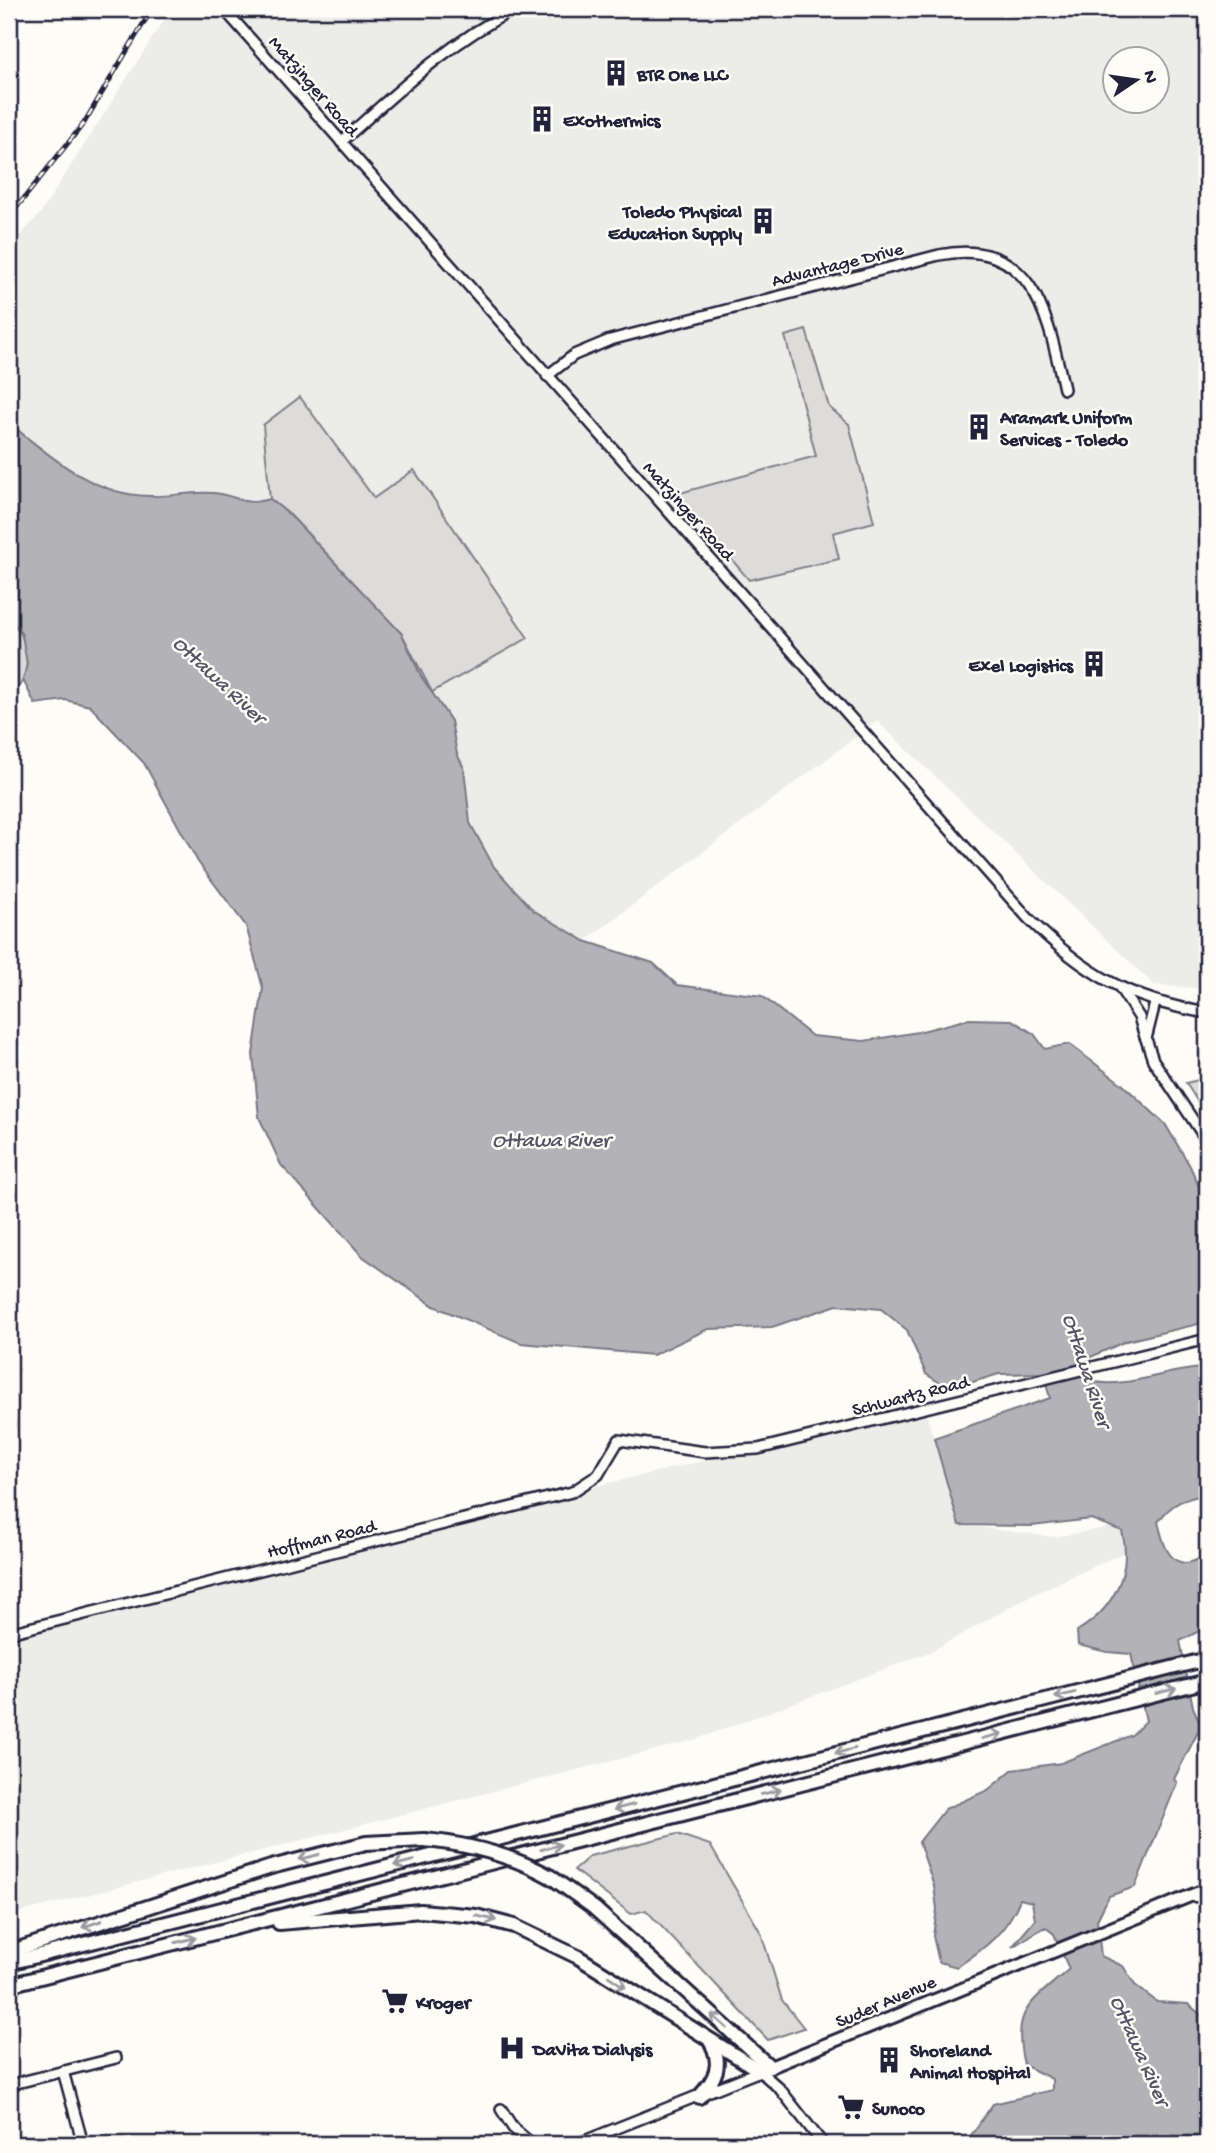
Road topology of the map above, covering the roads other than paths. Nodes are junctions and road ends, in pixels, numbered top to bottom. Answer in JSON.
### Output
{"nodes":[{"id":1,"x":224,"y":9,"type":"edge"},
{"id":2,"x":515,"y":9,"type":"edge"},
{"id":3,"x":341,"y":142,"type":"junction"},
{"id":4,"x":547,"y":376,"type":"junction"},
{"id":5,"x":1064,"y":389,"type":"dead end"},
{"id":6,"x":1119,"y":987,"type":"junction"},
{"id":7,"x":1156,"y":1003,"type":"junction"},
{"id":8,"x":1207,"y":1013,"type":"edge"},
{"id":9,"x":1146,"y":1039,"type":"junction"},
{"id":10,"x":1207,"y":1141,"type":"edge"},
{"id":11,"x":1207,"y":1339,"type":"edge"},
{"id":12,"x":619,"y":1440,"type":"joint"},
{"id":13,"x":9,"y":1633,"type":"edge"},
{"id":14,"x":1207,"y":1658,"type":"edge"},
{"id":15,"x":1202,"y":1682,"type":"edge"},
{"id":16,"x":1207,"y":1880,"type":"edge"},
{"id":17,"x":1207,"y":1889,"type":"edge"},
{"id":18,"x":1191,"y":1896,"type":"junction"},
{"id":19,"x":1207,"y":1898,"type":"edge"},
{"id":20,"x":247,"y":1925,"type":"junction"},
{"id":21,"x":9,"y":1952,"type":"edge"},
{"id":22,"x":9,"y":1963,"type":"edge"},
{"id":23,"x":9,"y":1985,"type":"edge"},
{"id":24,"x":710,"y":2041,"type":"junction"},
{"id":25,"x":116,"y":2058,"type":"dead end"},
{"id":26,"x":765,"y":2069,"type":"junction"},
{"id":27,"x":63,"y":2071,"type":"junction"},
{"id":28,"x":9,"y":2085,"type":"edge"},
{"id":29,"x":699,"y":2097,"type":"junction"},
{"id":30,"x":502,"y":2109,"type":"dead end"},
{"id":31,"x":82,"y":2144,"type":"edge"},
{"id":32,"x":531,"y":2144,"type":"edge"},
{"id":33,"x":577,"y":2144,"type":"edge"},
{"id":34,"x":823,"y":2144,"type":"edge"}],
"edges":[{"from":1,"to":3,"type":"street","name":"Matzinger Road"},
{"from":2,"to":3,"type":"street"},
{"from":3,"to":4,"type":"street","name":"Matzinger Road"},
{"from":4,"to":5,"type":"street","name":"Advantage Drive"},
{"from":4,"to":6,"type":"street","name":"Matzinger Road"},
{"from":6,"to":7,"type":"street","name":"Matzinger Road"},
{"from":6,"to":9,"type":"street"},
{"from":7,"to":8,"type":"street","name":"Matzinger Road"},
{"from":7,"to":9,"type":"street"},
{"from":9,"to":10,"type":"street"},
{"from":11,"to":12,"type":"street","name":"Schwartz Road"},
{"from":12,"to":13,"type":"street","name":"Hoffman Road"},
{"from":14,"to":22,"type":"highway","one_way":true},
{"from":20,"to":15,"type":"highway","one_way":true},
{"from":16,"to":18,"type":"main road"},
{"from":17,"to":18,"type":"main road","name":"Suder Avenue"},
{"from":18,"to":19,"type":"street"},
{"from":18,"to":26,"type":"main road","name":"Suder Avenue"},
{"from":23,"to":20,"type":"highway","one_way":true},
{"from":20,"to":24,"type":"highway","one_way":true},
{"from":26,"to":21,"type":"highway","one_way":true,"bridge":true},
{"from":24,"to":26,"type":"highway"},
{"from":24,"to":29,"type":"highway"},
{"from":25,"to":27,"type":"street"},
{"from":26,"to":29,"type":"street","name":"Suder Avenue"},
{"from":26,"to":34,"type":"street"},
{"from":27,"to":28,"type":"street"},
{"from":27,"to":31,"type":"street"},
{"from":29,"to":33,"type":"street","name":"Suder Avenue"},
{"from":30,"to":32,"type":"street"}]}
